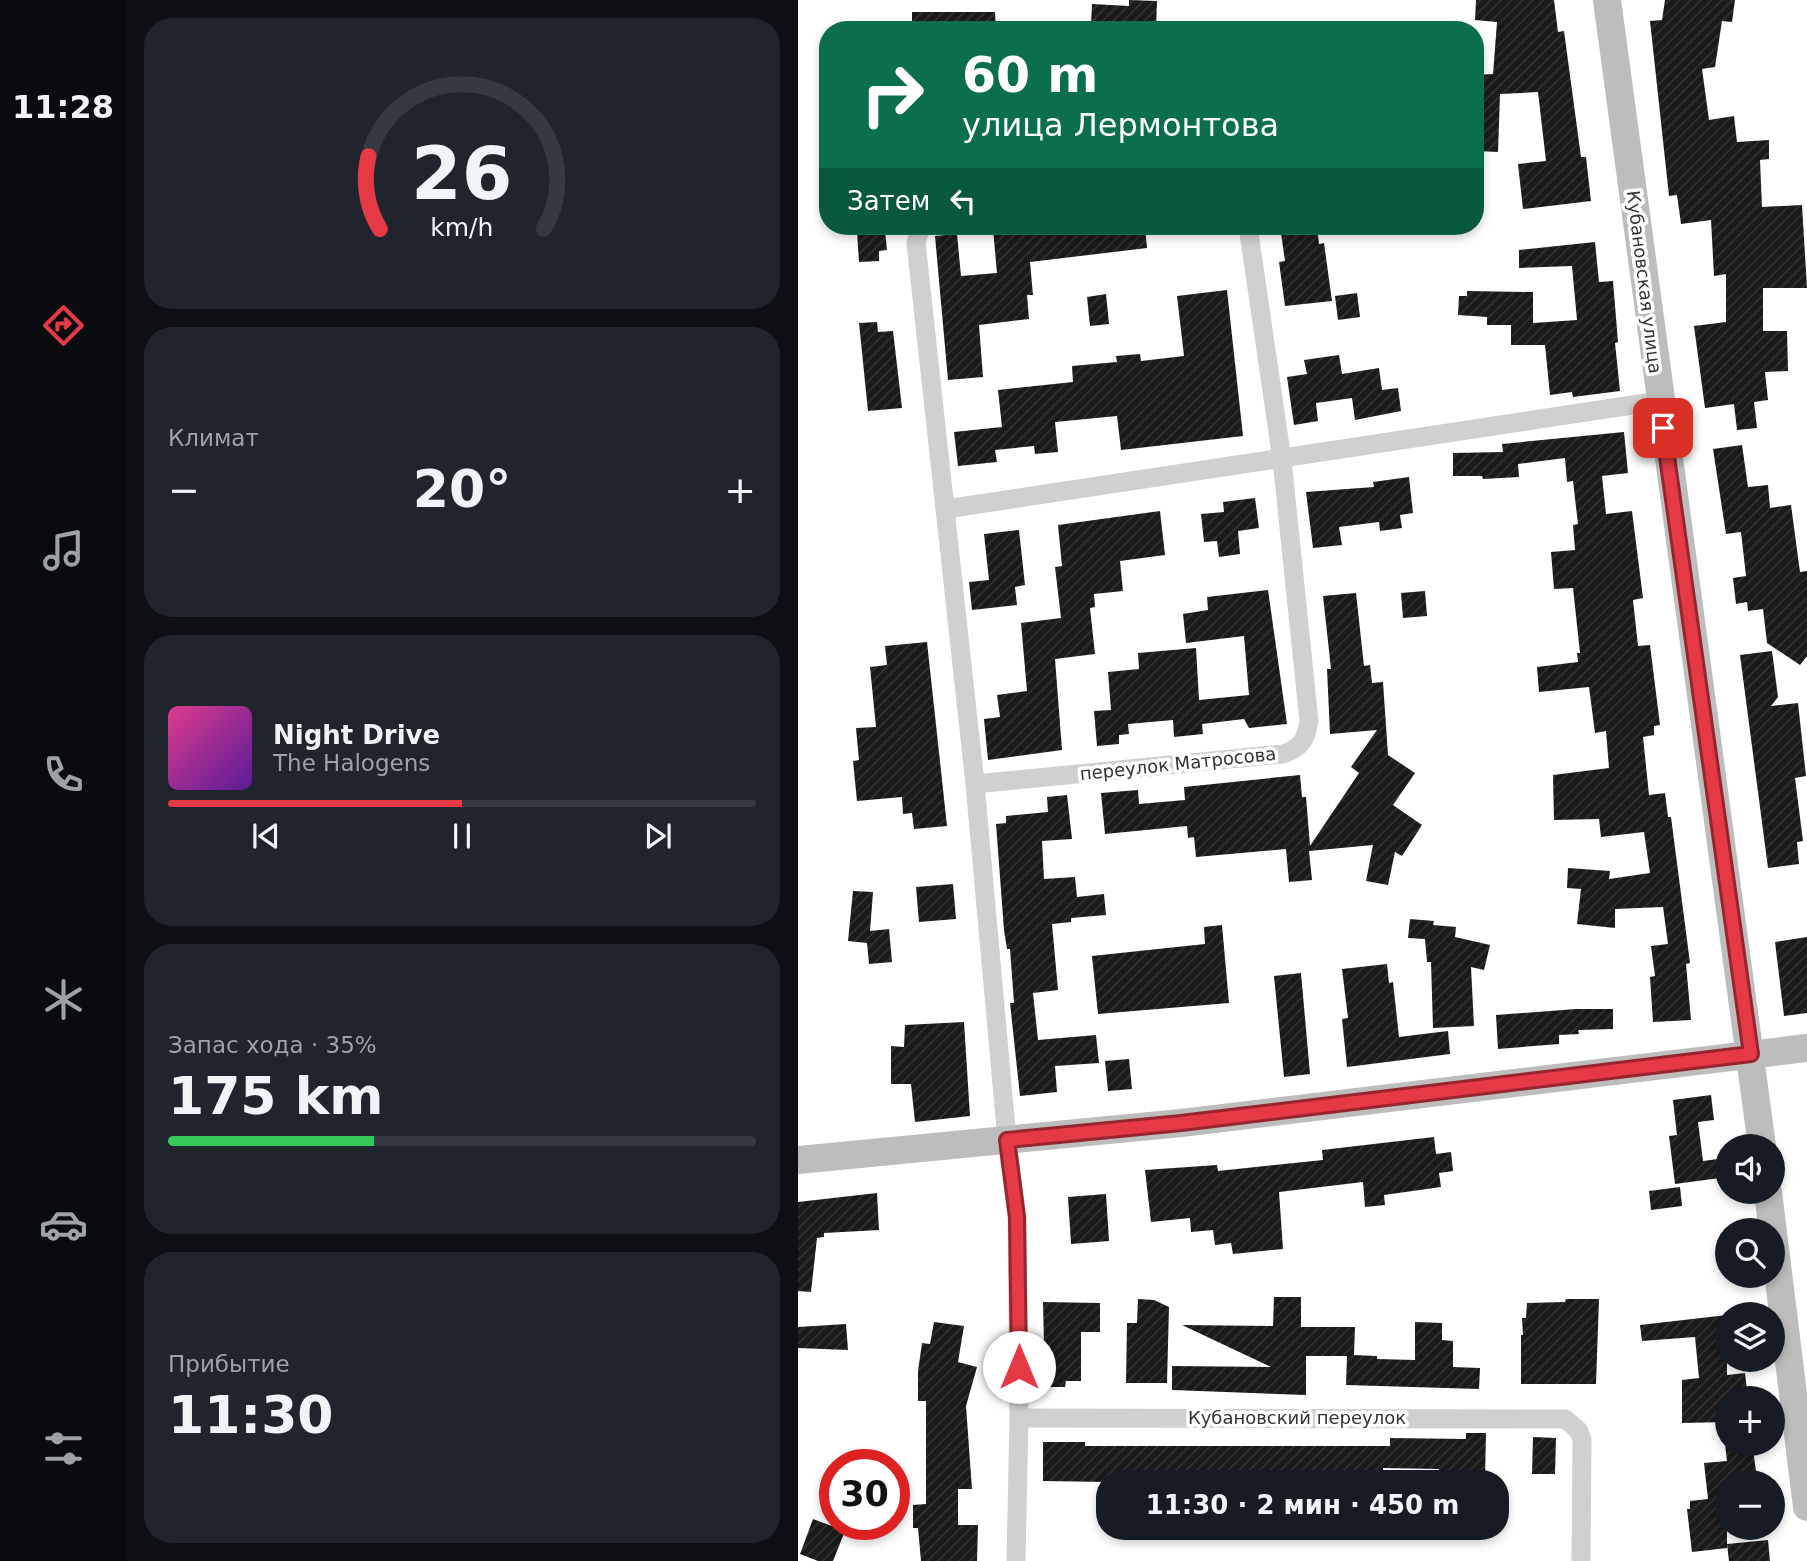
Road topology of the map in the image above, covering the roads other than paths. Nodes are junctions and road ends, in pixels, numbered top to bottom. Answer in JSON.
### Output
{"nodes":[{"id":1,"x":1607,"y":0,"type":"edge"},
{"id":2,"x":918,"y":235,"type":"edge"},
{"id":3,"x":1249,"y":235,"type":"edge"},
{"id":4,"x":1659,"y":401,"type":"junction"},
{"id":5,"x":1282,"y":460,"type":"junction"},
{"id":6,"x":946,"y":509,"type":"junction"},
{"id":7,"x":975,"y":784,"type":"junction"},
{"id":8,"x":1807,"y":1048,"type":"edge"},
{"id":9,"x":1751,"y":1054,"type":"junction"},
{"id":10,"x":1761,"y":1134,"type":"edge"},
{"id":11,"x":1007,"y":1140,"type":"junction"},
{"id":12,"x":798,"y":1160,"type":"edge"},
{"id":13,"x":1769,"y":1204,"type":"edge"},
{"id":14,"x":1019,"y":1418,"type":"junction"},
{"id":15,"x":1807,"y":1507,"type":"edge"},
{"id":16,"x":1016,"y":1561,"type":"edge"},
{"id":17,"x":1581,"y":1561,"type":"edge"}],
"edges":[{"from":1,"to":4,"type":"street","name":"Кубановская улица"},
{"from":2,"to":6,"type":"street"},
{"from":3,"to":5,"type":"street","name":"переулок Матросова"},
{"from":4,"to":5,"type":"street"},
{"from":4,"to":9,"type":"street","name":"Кубановская улица"},
{"from":5,"to":6,"type":"street"},
{"from":5,"to":7,"type":"street","name":"переулок Матросова"},
{"from":6,"to":7,"type":"street"},
{"from":7,"to":11,"type":"street"},
{"from":8,"to":9,"type":"street"},
{"from":9,"to":10,"type":"street","name":"Кубановская улица"},
{"from":9,"to":11,"type":"street"},
{"from":11,"to":12,"type":"street"},
{"from":11,"to":14,"type":"street"},
{"from":13,"to":15,"type":"street"},
{"from":14,"to":16,"type":"street"},
{"from":14,"to":17,"type":"street","name":"Кубановский переулок"}]}
